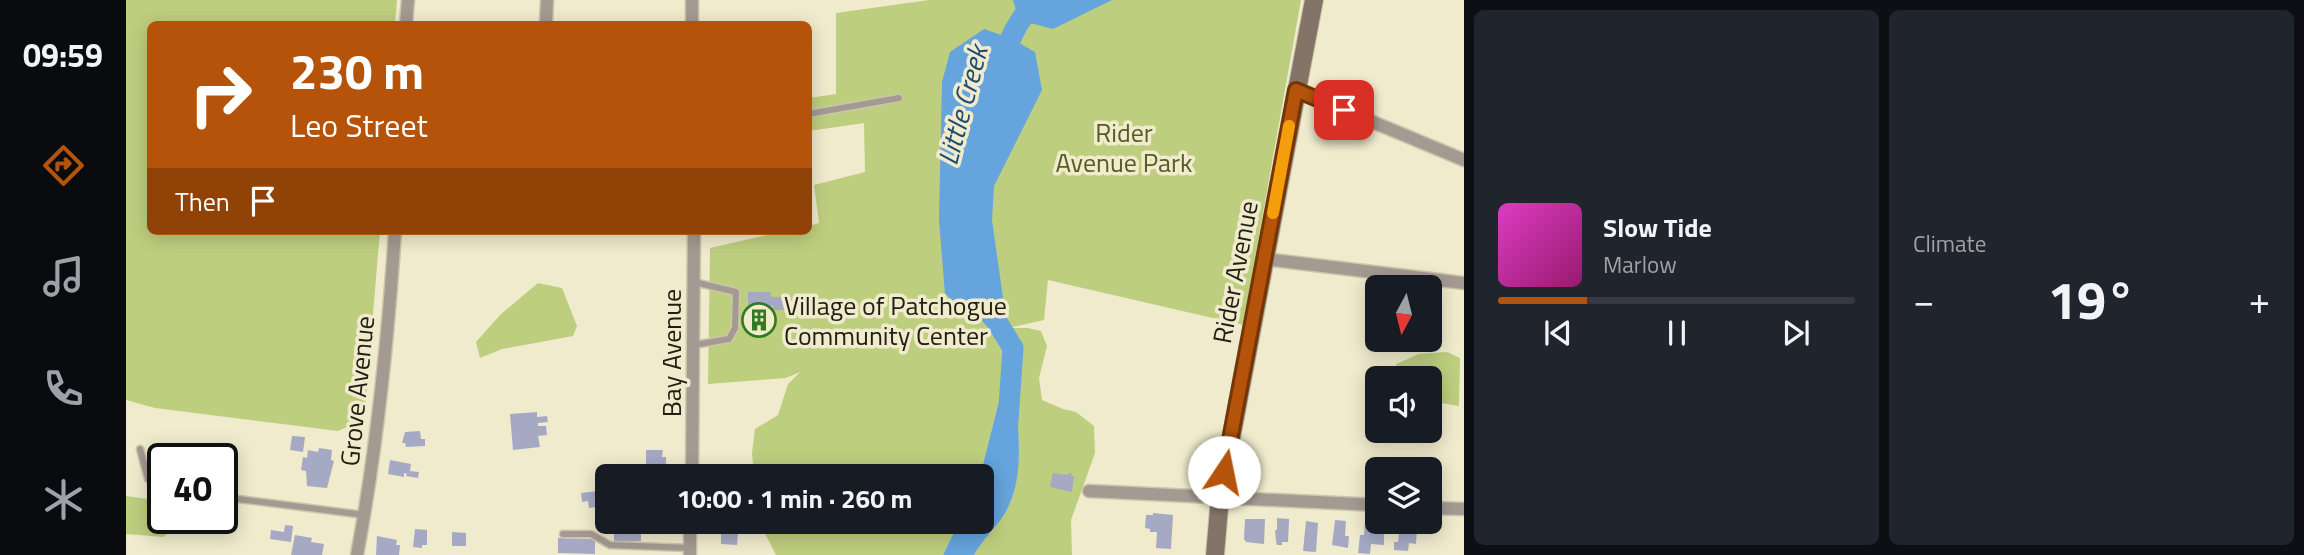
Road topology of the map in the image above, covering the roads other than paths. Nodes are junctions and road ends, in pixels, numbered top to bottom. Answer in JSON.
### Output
{"nodes":[{"id":1,"x":408,"y":0,"type":"edge"},
{"id":2,"x":547,"y":0,"type":"edge"},
{"id":3,"x":692,"y":0,"type":"edge"},
{"id":4,"x":1314,"y":0,"type":"edge"},
{"id":5,"x":406,"y":21,"type":"edge"},
{"id":6,"x":546,"y":21,"type":"edge"},
{"id":7,"x":692,"y":21,"type":"edge"},
{"id":8,"x":1296,"y":90,"type":"junction"},
{"id":9,"x":899,"y":98,"type":"dead end"},
{"id":10,"x":812,"y":113,"type":"edge"},
{"id":11,"x":1464,"y":160,"type":"edge"},
{"id":12,"x":394,"y":235,"type":"edge"},
{"id":13,"x":694,"y":235,"type":"edge"},
{"id":14,"x":1265,"y":259,"type":"junction"},
{"id":15,"x":694,"y":282,"type":"junction"},
{"id":16,"x":1464,"y":283,"type":"edge"},
{"id":17,"x":694,"y":345,"type":"junction"},
{"id":18,"x":140,"y":449,"type":"dead end"},
{"id":19,"x":692,"y":464,"type":"edge"},
{"id":20,"x":147,"y":475,"type":"edge"},
{"id":21,"x":1089,"y":491,"type":"dead end"},
{"id":22,"x":1220,"y":497,"type":"junction"},
{"id":23,"x":238,"y":499,"type":"edge"},
{"id":24,"x":1365,"y":504,"type":"edge"},
{"id":25,"x":1442,"y":508,"type":"edge"},
{"id":26,"x":1464,"y":509,"type":"edge"},
{"id":27,"x":365,"y":515,"type":"junction"},
{"id":28,"x":563,"y":534,"type":"dead end"},
{"id":29,"x":690,"y":551,"type":"edge"},
{"id":30,"x":358,"y":555,"type":"edge"},
{"id":31,"x":1215,"y":555,"type":"edge"}],
"edges":[{"from":1,"to":5,"type":"street"},
{"from":2,"to":6,"type":"street"},
{"from":3,"to":7,"type":"street"},
{"from":4,"to":8,"type":"street","name":"Rider Avenue"},
{"from":8,"to":11,"type":"street"},
{"from":8,"to":14,"type":"street","name":"Rider Avenue"},
{"from":9,"to":10,"type":"lane"},
{"from":12,"to":27,"type":"street","name":"Grove Avenue"},
{"from":13,"to":15,"type":"street","name":"Bay Avenue"},
{"from":14,"to":16,"type":"street"},
{"from":14,"to":22,"type":"street","name":"Rider Avenue"},
{"from":15,"to":17,"type":"street","name":"Bay Avenue"},
{"from":15,"to":17,"type":"lane"},
{"from":17,"to":19,"type":"street","name":"Bay Avenue"},
{"from":18,"to":20,"type":"lane"},
{"from":21,"to":22,"type":"street"},
{"from":22,"to":24,"type":"street"},
{"from":22,"to":31,"type":"street","name":"Rider Avenue"},
{"from":23,"to":27,"type":"lane"},
{"from":25,"to":26,"type":"street"},
{"from":27,"to":30,"type":"street","name":"Grove Avenue"},
{"from":28,"to":29,"type":"lane"}]}
